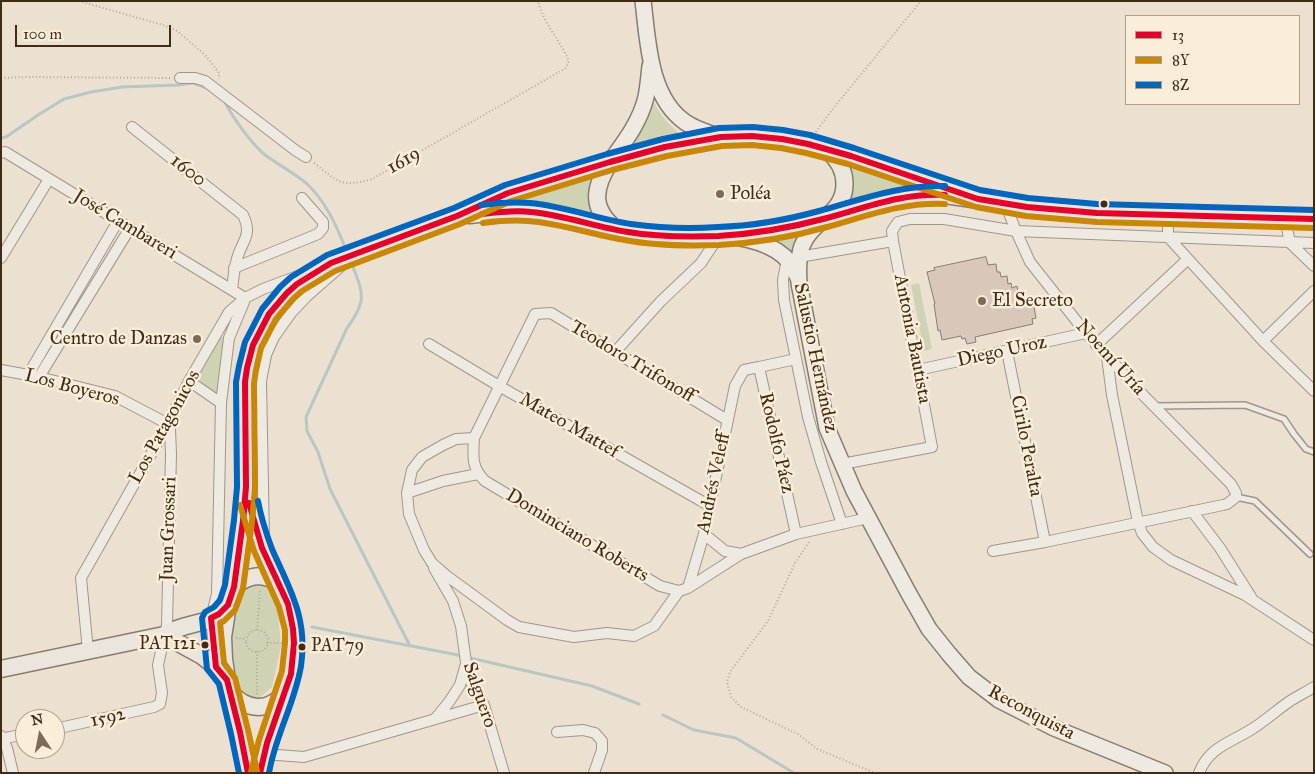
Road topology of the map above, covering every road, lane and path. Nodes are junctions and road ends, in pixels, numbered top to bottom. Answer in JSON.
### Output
{"nodes":[{"id":1,"x":79,"y":1,"type":"edge"},
{"id":2,"x":538,"y":1,"type":"edge"},
{"id":3,"x":643,"y":1,"type":"edge"},
{"id":4,"x":920,"y":1,"type":"edge"},
{"id":5,"x":650,"y":62,"type":"junction"},
{"id":6,"x":1,"y":78,"type":"edge"},
{"id":7,"x":180,"y":78,"type":"joint"},
{"id":8,"x":218,"y":92,"type":"junction"},
{"id":9,"x":132,"y":127,"type":"dead end"},
{"id":10,"x":721,"y":137,"type":"junction"},
{"id":11,"x":808,"y":144,"type":"junction"},
{"id":12,"x":827,"y":150,"type":"junction"},
{"id":13,"x":3,"y":153,"type":"edge"},
{"id":14,"x":306,"y":156,"type":"joint"},
{"id":15,"x":610,"y":162,"type":"junction"},
{"id":16,"x":49,"y":179,"type":"junction"},
{"id":17,"x":302,"y":198,"type":"dead end"},
{"id":18,"x":978,"y":199,"type":"junction"},
{"id":19,"x":1005,"y":203,"type":"junction"},
{"id":20,"x":1168,"y":215,"type":"junction"},
{"id":21,"x":458,"y":216,"type":"junction"},
{"id":22,"x":826,"y":218,"type":"junction"},
{"id":23,"x":1284,"y":218,"type":"junction"},
{"id":24,"x":1314,"y":219,"type":"edge"},
{"id":25,"x":118,"y":221,"type":"junction"},
{"id":26,"x":130,"y":228,"type":"junction"},
{"id":27,"x":1016,"y":230,"type":"junction"},
{"id":28,"x":618,"y":231,"type":"junction"},
{"id":29,"x":719,"y":236,"type":"junction"},
{"id":30,"x":1168,"y":237,"type":"junction"},
{"id":31,"x":893,"y":241,"type":"junction"},
{"id":32,"x":1290,"y":243,"type":"junction"},
{"id":33,"x":1314,"y":243,"type":"edge"},
{"id":34,"x":354,"y":255,"type":"junction"},
{"id":35,"x":1,"y":258,"type":"edge"},
{"id":36,"x":793,"y":258,"type":"junction"},
{"id":37,"x":1188,"y":259,"type":"junction"},
{"id":38,"x":331,"y":264,"type":"junction"},
{"id":39,"x":1314,"y":266,"type":"edge"},
{"id":40,"x":234,"y":268,"type":"junction"},
{"id":41,"x":232,"y":290,"type":"junction"},
{"id":42,"x":1314,"y":291,"type":"edge"},
{"id":43,"x":245,"y":298,"type":"junction"},
{"id":44,"x":1086,"y":333,"type":"junction"},
{"id":45,"x":1263,"y":341,"type":"junction"},
{"id":46,"x":430,"y":344,"type":"dead end"},
{"id":47,"x":1096,"y":345,"type":"junction"},
{"id":48,"x":1007,"y":351,"type":"junction"},
{"id":49,"x":615,"y":352,"type":"junction"},
{"id":50,"x":1107,"y":356,"type":"junction"},
{"id":51,"x":796,"y":359,"type":"junction"},
{"id":52,"x":758,"y":367,"type":"junction"},
{"id":53,"x":1,"y":370,"type":"edge"},
{"id":54,"x":744,"y":370,"type":"joint"},
{"id":55,"x":918,"y":370,"type":"junction"},
{"id":56,"x":28,"y":374,"type":"junction"},
{"id":57,"x":39,"y":377,"type":"junction"},
{"id":58,"x":189,"y":381,"type":"junction"},
{"id":59,"x":499,"y":386,"type":"junction"},
{"id":60,"x":1314,"y":391,"type":"edge"},
{"id":61,"x":221,"y":402,"type":"junction"},
{"id":62,"x":1154,"y":406,"type":"junction"},
{"id":63,"x":728,"y":420,"type":"junction"},
{"id":64,"x":168,"y":424,"type":"junction"},
{"id":65,"x":474,"y":438,"type":"junction"},
{"id":66,"x":1314,"y":452,"type":"edge"},
{"id":67,"x":842,"y":464,"type":"junction"},
{"id":68,"x":478,"y":474,"type":"junction"},
{"id":69,"x":246,"y":487,"type":"junction"},
{"id":70,"x":407,"y":493,"type":"junction"},
{"id":71,"x":1236,"y":497,"type":"junction"},
{"id":72,"x":710,"y":506,"type":"junction"},
{"id":73,"x":1192,"y":511,"type":"junction"},
{"id":74,"x":868,"y":518,"type":"junction"},
{"id":75,"x":1138,"y":522,"type":"junction"},
{"id":76,"x":842,"y":524,"type":"junction"},
{"id":77,"x":817,"y":529,"type":"junction"},
{"id":78,"x":704,"y":534,"type":"junction"},
{"id":79,"x":796,"y":534,"type":"junction"},
{"id":80,"x":1045,"y":542,"type":"junction"},
{"id":81,"x":994,"y":551,"type":"dead end"},
{"id":82,"x":264,"y":552,"type":"junction"},
{"id":83,"x":741,"y":554,"type":"junction"},
{"id":84,"x":1310,"y":554,"type":"dead end"},
{"id":85,"x":432,"y":563,"type":"junction"},
{"id":86,"x":260,"y":576,"type":"junction"},
{"id":87,"x":280,"y":583,"type":"junction"},
{"id":88,"x":234,"y":587,"type":"junction"},
{"id":89,"x":684,"y":590,"type":"junction"},
{"id":90,"x":908,"y":592,"type":"joint"},
{"id":91,"x":1253,"y":600,"type":"junction"},
{"id":92,"x":228,"y":605,"type":"junction"},
{"id":93,"x":212,"y":618,"type":"junction"},
{"id":94,"x":257,"y":630,"type":"junction"},
{"id":95,"x":164,"y":635,"type":"junction"},
{"id":96,"x":1314,"y":640,"type":"edge"},
{"id":97,"x":88,"y":651,"type":"junction"},
{"id":98,"x":257,"y":651,"type":"junction"},
{"id":99,"x":466,"y":664,"type":"junction"},
{"id":100,"x":216,"y":667,"type":"junction"},
{"id":101,"x":1,"y":669,"type":"edge"},
{"id":102,"x":229,"y":686,"type":"junction"},
{"id":103,"x":1314,"y":687,"type":"edge"},
{"id":104,"x":286,"y":692,"type":"junction"},
{"id":105,"x":160,"y":704,"type":"joint"},
{"id":106,"x":484,"y":705,"type":"junction"},
{"id":107,"x":257,"y":707,"type":"junction"},
{"id":108,"x":434,"y":720,"type":"junction"},
{"id":109,"x":65,"y":727,"type":"edge"},
{"id":110,"x":557,"y":732,"type":"dead end"},
{"id":111,"x":15,"y":736,"type":"edge"},
{"id":112,"x":2,"y":738,"type":"edge"},
{"id":113,"x":264,"y":754,"type":"junction"},
{"id":114,"x":13,"y":773,"type":"edge"},
{"id":115,"x":248,"y":773,"type":"edge"},
{"id":116,"x":260,"y":773,"type":"edge"},
{"id":117,"x":504,"y":773,"type":"edge"},
{"id":118,"x":594,"y":773,"type":"edge"},
{"id":119,"x":875,"y":773,"type":"edge"},
{"id":120,"x":1165,"y":773,"type":"edge"},
{"id":121,"x":1199,"y":773,"type":"edge"}],
"edges":[{"from":1,"to":8,"type":"path"},
{"from":2,"to":14,"type":"path","name":"1619"},
{"from":3,"to":5,"type":"street"},
{"from":4,"to":11,"type":"path"},
{"from":5,"to":10,"type":"street"},
{"from":5,"to":15,"type":"street"},
{"from":6,"to":7,"type":"path"},
{"from":7,"to":8,"type":"street"},
{"from":8,"to":14,"type":"street"},
{"from":9,"to":40,"type":"street","name":"1600"},
{"from":10,"to":11,"type":"main road"},
{"from":10,"to":15,"type":"main road"},
{"from":11,"to":12,"type":"main road"},
{"from":12,"to":18,"type":"main road"},
{"from":12,"to":22,"type":"main road"},
{"from":13,"to":16,"type":"street","name":"José Cambareri"},
{"from":15,"to":21,"type":"main road"},
{"from":15,"to":28,"type":"main road"},
{"from":16,"to":25,"type":"street","name":"José Cambareri"},
{"from":16,"to":35,"type":"street"},
{"from":17,"to":40,"type":"street"},
{"from":18,"to":19,"type":"main road"},
{"from":18,"to":22,"type":"main road"},
{"from":19,"to":20,"type":"main road"},
{"from":19,"to":27,"type":"street","name":"Noemí Uría"},
{"from":20,"to":23,"type":"main road"},
{"from":20,"to":30,"type":"street"},
{"from":21,"to":28,"type":"main road"},
{"from":21,"to":34,"type":"main road"},
{"from":22,"to":29,"type":"main road"},
{"from":22,"to":36,"type":"street"},
{"from":23,"to":24,"type":"main road"},
{"from":23,"to":32,"type":"street"},
{"from":25,"to":26,"type":"street","name":"José Cambareri"},
{"from":25,"to":56,"type":"street"},
{"from":26,"to":41,"type":"street","name":"José Cambareri"},
{"from":26,"to":57,"type":"street"},
{"from":27,"to":30,"type":"street"},
{"from":27,"to":31,"type":"street","name":"Antonia Bautista"},
{"from":27,"to":44,"type":"street","name":"Noemí Uría"},
{"from":28,"to":29,"type":"main road"},
{"from":29,"to":36,"type":"street"},
{"from":29,"to":49,"type":"street"},
{"from":30,"to":32,"type":"street"},
{"from":30,"to":37,"type":"street"},
{"from":31,"to":36,"type":"street"},
{"from":31,"to":55,"type":"street","name":"Antonia Bautista"},
{"from":32,"to":33,"type":"street"},
{"from":32,"to":39,"type":"street"},
{"from":34,"to":38,"type":"main road"},
{"from":34,"to":82,"type":"street"},
{"from":36,"to":51,"type":"street"},
{"from":36,"to":67,"type":"street","name":"Salustio Hernández"},
{"from":37,"to":45,"type":"street"},
{"from":37,"to":47,"type":"street"},
{"from":38,"to":43,"type":"street","name":"Los Patagonicos"},
{"from":38,"to":69,"type":"main road"},
{"from":40,"to":41,"type":"street"},
{"from":41,"to":43,"type":"street","name":"José Cambareri"},
{"from":42,"to":45,"type":"street"},
{"from":43,"to":58,"type":"street","name":"Los Patagonicos"},
{"from":43,"to":61,"type":"street"},
{"from":44,"to":47,"type":"street","name":"Noemí Uría"},
{"from":44,"to":48,"type":"street","name":"Diego Uroz"},
{"from":45,"to":60,"type":"street"},
{"from":46,"to":59,"type":"street","name":"Mateo Mattef"},
{"from":47,"to":50,"type":"street","name":"Noemí Uría"},
{"from":48,"to":55,"type":"street","name":"Diego Uroz"},
{"from":48,"to":80,"type":"street","name":"Cirilo Peralta"},
{"from":49,"to":59,"type":"street","name":"Teodoro Trifonoff"},
{"from":49,"to":63,"type":"street","name":"Teodoro Trifonoff"},
{"from":50,"to":62,"type":"street","name":"Noemí Uría"},
{"from":50,"to":75,"type":"street"},
{"from":51,"to":52,"type":"street"},
{"from":51,"to":76,"type":"street"},
{"from":52,"to":54,"type":"street","name":"Rodolfo Páez"},
{"from":52,"to":79,"type":"street","name":"Rodolfo Páez"},
{"from":53,"to":56,"type":"street","name":"Los Boyeros"},
{"from":54,"to":63,"type":"street","name":"Andrés Veleff"},
{"from":55,"to":67,"type":"street","name":"Antonia Bautista"},
{"from":56,"to":57,"type":"street","name":"Los Boyeros"},
{"from":57,"to":64,"type":"street","name":"Los Boyeros"},
{"from":58,"to":61,"type":"street"},
{"from":58,"to":64,"type":"street","name":"Los Patagonicos"},
{"from":59,"to":65,"type":"street"},
{"from":59,"to":72,"type":"street","name":"Mateo Mattef"},
{"from":61,"to":93,"type":"street"},
{"from":62,"to":66,"type":"lane"},
{"from":62,"to":71,"type":"street","name":"Noemí Uría"},
{"from":63,"to":72,"type":"street","name":"Andrés Veleff"},
{"from":64,"to":95,"type":"street","name":"Juan Grossari"},
{"from":64,"to":97,"type":"street","name":"Los Patagonicos"},
{"from":65,"to":68,"type":"street"},
{"from":65,"to":70,"type":"street"},
{"from":67,"to":74,"type":"street","name":"Salustio Hernández"},
{"from":68,"to":70,"type":"street"},
{"from":68,"to":89,"type":"street","name":"Dominciano Roberts"},
{"from":69,"to":82,"type":"main road"},
{"from":69,"to":88,"type":"main road"},
{"from":70,"to":85,"type":"street","name":"Salguero"},
{"from":71,"to":73,"type":"street"},
{"from":71,"to":84,"type":"lane"},
{"from":72,"to":78,"type":"street","name":"Andrés Veleff"},
{"from":73,"to":75,"type":"street"},
{"from":73,"to":91,"type":"street"},
{"from":74,"to":76,"type":"street"},
{"from":74,"to":90,"type":"street","name":"Salustio Hernández"},
{"from":75,"to":80,"type":"street"},
{"from":75,"to":91,"type":"street"},
{"from":76,"to":77,"type":"street"},
{"from":77,"to":79,"type":"street"},
{"from":77,"to":119,"type":"path"},
{"from":78,"to":83,"type":"street"},
{"from":78,"to":89,"type":"street","name":"Andrés Veleff"},
{"from":79,"to":83,"type":"street"},
{"from":80,"to":81,"type":"street"},
{"from":82,"to":87,"type":"main road"},
{"from":83,"to":89,"type":"street"},
{"from":85,"to":89,"type":"street"},
{"from":85,"to":99,"type":"street","name":"Salguero"},
{"from":86,"to":87,"type":"main road"},
{"from":86,"to":88,"type":"main road"},
{"from":86,"to":94,"type":"path"},
{"from":87,"to":104,"type":"main road"},
{"from":88,"to":92,"type":"main road"},
{"from":90,"to":120,"type":"street","name":"Reconquista"},
{"from":91,"to":96,"type":"street"},
{"from":92,"to":93,"type":"main road"},
{"from":92,"to":102,"type":"main road"},
{"from":93,"to":95,"type":"main road"},
{"from":93,"to":100,"type":"street"},
{"from":94,"to":98,"type":"path"},
{"from":94,"to":98,"type":"path"},
{"from":95,"to":97,"type":"main road"},
{"from":95,"to":100,"type":"main road"},
{"from":95,"to":105,"type":"street","name":"Juan Grossari"},
{"from":97,"to":101,"type":"main road"},
{"from":98,"to":107,"type":"path"},
{"from":99,"to":106,"type":"street","name":"Salguero"},
{"from":99,"to":108,"type":"street"},
{"from":100,"to":102,"type":"main road"},
{"from":102,"to":107,"type":"main road"},
{"from":102,"to":115,"type":"main road"},
{"from":103,"to":121,"type":"street"},
{"from":104,"to":107,"type":"main road"},
{"from":104,"to":113,"type":"main road"},
{"from":105,"to":109,"type":"street","name":"1592"},
{"from":106,"to":108,"type":"street"},
{"from":106,"to":117,"type":"street","name":"Salguero"},
{"from":108,"to":113,"type":"street"},
{"from":110,"to":118,"type":"street"},
{"from":111,"to":112,"type":"street"},
{"from":112,"to":114,"type":"street"},
{"from":113,"to":116,"type":"main road"}]}
